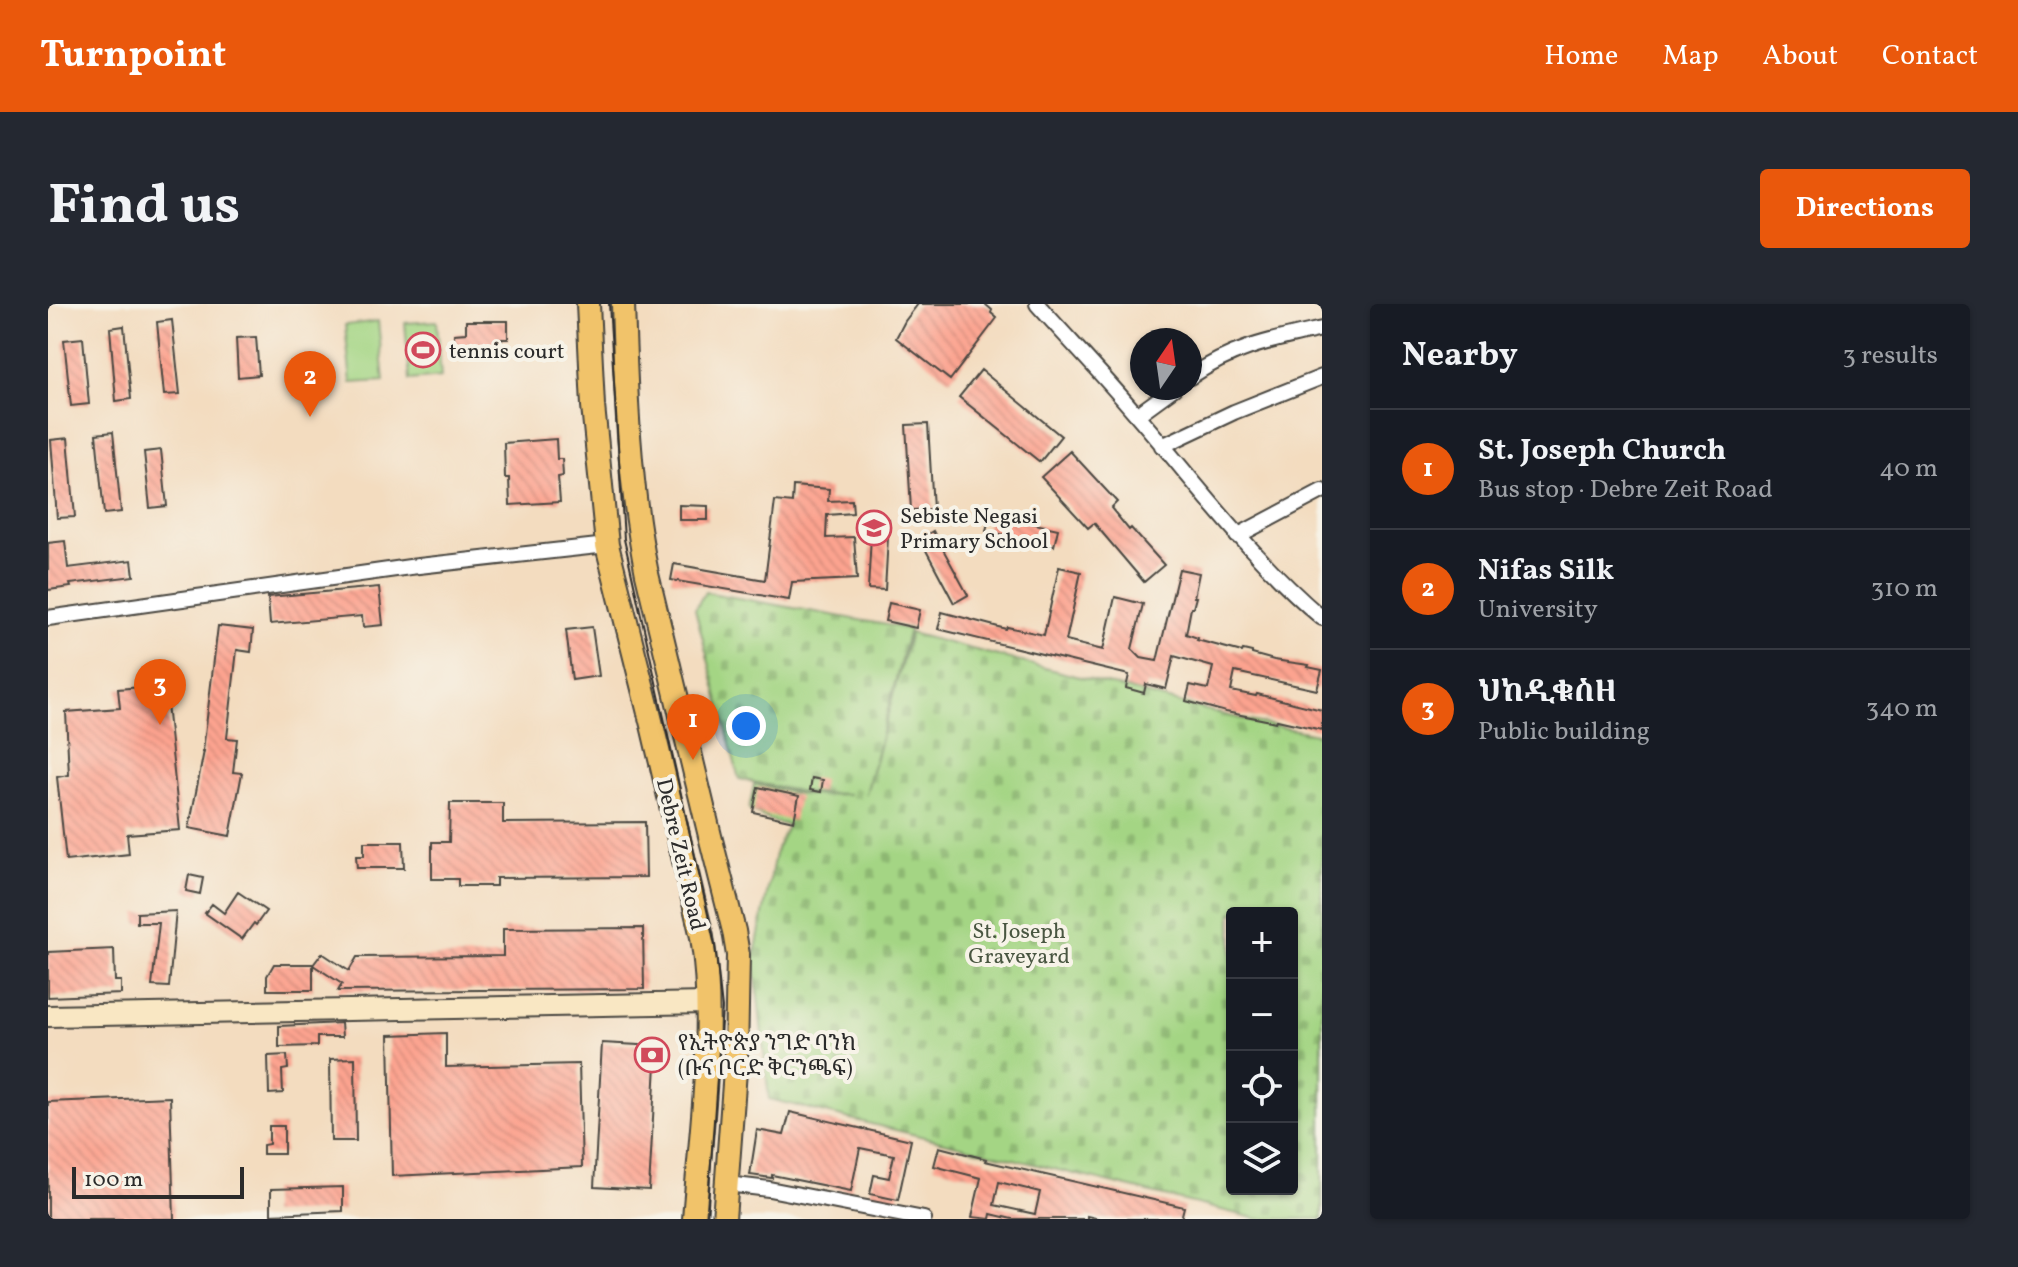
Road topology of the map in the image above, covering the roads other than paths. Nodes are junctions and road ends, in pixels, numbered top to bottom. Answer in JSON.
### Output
{"nodes":[{"id":1,"x":588,"y":304,"type":"edge"},
{"id":2,"x":623,"y":304,"type":"edge"},
{"id":3,"x":1037,"y":304,"type":"edge"},
{"id":4,"x":1322,"y":329,"type":"edge"},
{"id":5,"x":1202,"y":369,"type":"edge"},
{"id":6,"x":1322,"y":377,"type":"edge"},
{"id":7,"x":1158,"y":400,"type":"edge"},
{"id":8,"x":1137,"y":415,"type":"junction"},
{"id":9,"x":1162,"y":446,"type":"junction"},
{"id":10,"x":1322,"y":491,"type":"edge"},
{"id":11,"x":1237,"y":536,"type":"junction"},
{"id":12,"x":607,"y":545,"type":"junction"},
{"id":13,"x":48,"y":618,"type":"edge"},
{"id":14,"x":1322,"y":618,"type":"edge"},
{"id":15,"x":707,"y":1003,"type":"junction"},
{"id":16,"x":48,"y":1016,"type":"edge"},
{"id":17,"x":727,"y":1184,"type":"junction"},
{"id":18,"x":694,"y":1219,"type":"edge"},
{"id":19,"x":724,"y":1219,"type":"edge"},
{"id":20,"x":924,"y":1219,"type":"edge"}],
"edges":[{"from":1,"to":12,"type":"main road","name":"Debre Zeit Road"},
{"from":2,"to":17,"type":"main road","name":"Debre Zeit Road"},
{"from":3,"to":8,"type":"street"},
{"from":4,"to":5,"type":"street"},
{"from":6,"to":9,"type":"street"},
{"from":7,"to":8,"type":"street"},
{"from":8,"to":9,"type":"street"},
{"from":9,"to":11,"type":"street"},
{"from":10,"to":11,"type":"street"},
{"from":11,"to":14,"type":"street"},
{"from":12,"to":13,"type":"street"},
{"from":12,"to":15,"type":"main road","name":"Debre Zeit Road"},
{"from":15,"to":16,"type":"main road"},
{"from":15,"to":18,"type":"main road","name":"Debre Zeit Road"},
{"from":17,"to":19,"type":"main road","name":"Debre Zeit Road"},
{"from":17,"to":20,"type":"street"}]}
